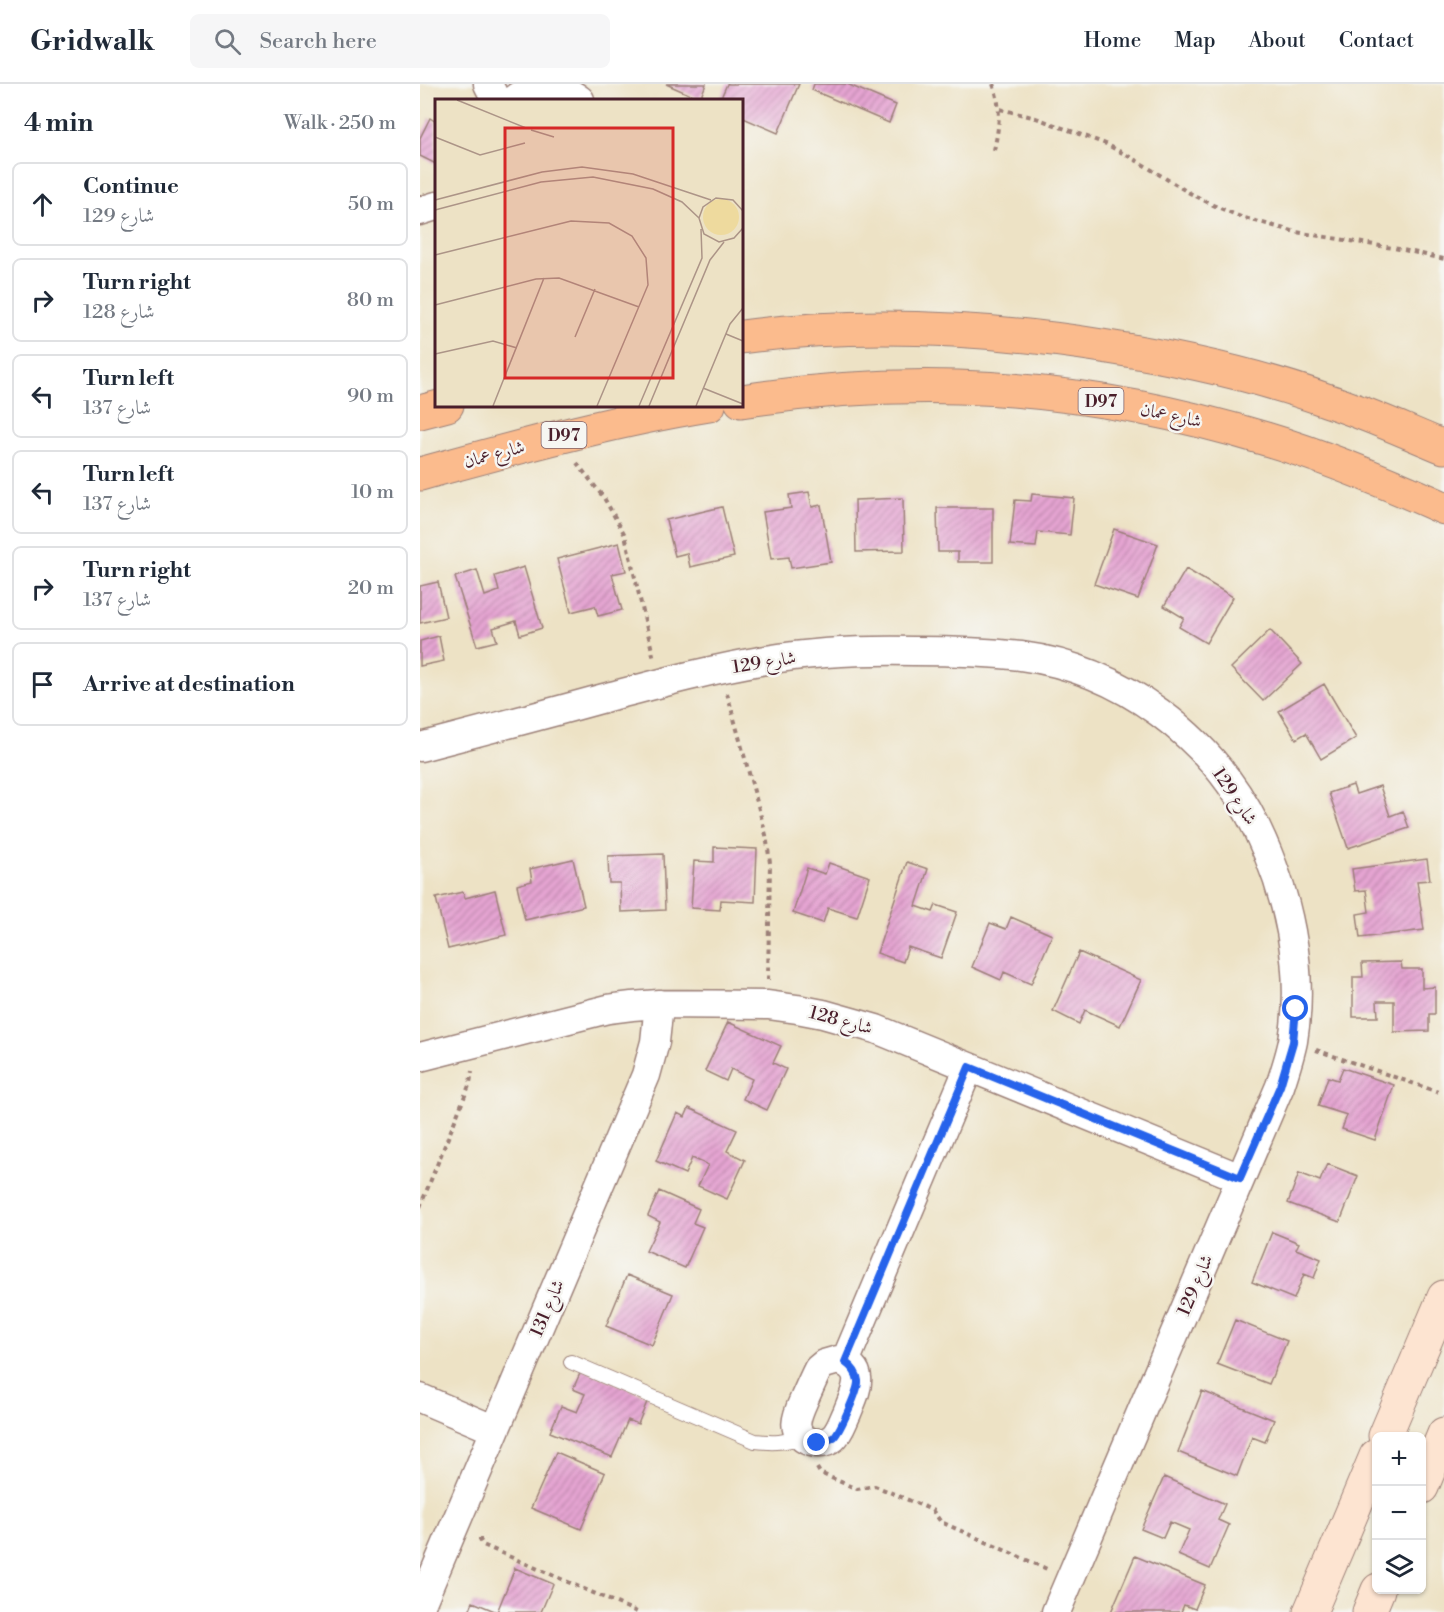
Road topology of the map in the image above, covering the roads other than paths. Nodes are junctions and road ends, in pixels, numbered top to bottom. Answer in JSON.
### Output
{"nodes":[{"id":1,"x":488,"y":84,"type":"edge"},
{"id":2,"x":546,"y":85,"type":"edge"},
{"id":3,"x":496,"y":99,"type":"edge"},
{"id":4,"x":514,"y":99,"type":"edge"},
{"id":5,"x":581,"y":99,"type":"edge"},
{"id":6,"x":435,"y":207,"type":"edge"},
{"id":7,"x":420,"y":211,"type":"edge"},
{"id":8,"x":742,"y":337,"type":"edge"},
{"id":9,"x":742,"y":400,"type":"edge"},
{"id":10,"x":443,"y":406,"type":"edge"},
{"id":11,"x":703,"y":406,"type":"edge"},
{"id":12,"x":420,"y":412,"type":"edge"},
{"id":13,"x":1444,"y":447,"type":"edge"},
{"id":14,"x":420,"y":474,"type":"edge"},
{"id":15,"x":1444,"y":508,"type":"edge"},
{"id":16,"x":420,"y":747,"type":"edge"},
{"id":17,"x":658,"y":1004,"type":"junction"},
{"id":18,"x":420,"y":1057,"type":"edge"},
{"id":19,"x":969,"y":1067,"type":"junction"},
{"id":20,"x":1240,"y":1178,"type":"junction"},
{"id":21,"x":1444,"y":1297,"type":"edge"},
{"id":22,"x":571,"y":1362,"type":"dead end"},
{"id":23,"x":845,"y":1362,"type":"junction"},
{"id":24,"x":420,"y":1398,"type":"edge"},
{"id":25,"x":495,"y":1430,"type":"junction"},
{"id":26,"x":1387,"y":1432,"type":"edge"},
{"id":27,"x":1444,"y":1434,"type":"edge"},
{"id":28,"x":810,"y":1440,"type":"junction"},
{"id":29,"x":1372,"y":1468,"type":"edge"},
{"id":30,"x":1422,"y":1486,"type":"edge"},
{"id":31,"x":1376,"y":1594,"type":"edge"},
{"id":32,"x":420,"y":1607,"type":"edge"},
{"id":33,"x":1056,"y":1612,"type":"edge"},
{"id":34,"x":1310,"y":1612,"type":"edge"},
{"id":35,"x":1369,"y":1612,"type":"edge"}],
"edges":[{"from":1,"to":3,"type":"street"},
{"from":2,"to":4,"type":"street"},
{"from":2,"to":5,"type":"street"},
{"from":6,"to":7,"type":"street"},
{"from":8,"to":13,"type":"main road"},
{"from":9,"to":15,"type":"main road","name":"شارع عمان","number":"D97"},
{"from":10,"to":12,"type":"main road"},
{"from":11,"to":14,"type":"main road","name":"شارع عمان","number":"D97"},
{"from":16,"to":20,"type":"street","name":"شارع 129"},
{"from":17,"to":18,"type":"street","name":"شارع 128"},
{"from":17,"to":19,"type":"street","name":"شارع 128"},
{"from":17,"to":25,"type":"street","name":"شارع 131"},
{"from":19,"to":20,"type":"street","name":"شارع 128"},
{"from":19,"to":23,"type":"street"},
{"from":20,"to":33,"type":"street","name":"شارع 129"},
{"from":21,"to":26,"type":"main road"},
{"from":22,"to":28,"type":"lane"},
{"from":23,"to":28,"type":"street"},
{"from":23,"to":28,"type":"street"},
{"from":24,"to":25,"type":"street"},
{"from":25,"to":32,"type":"street","name":"شارع 131"},
{"from":27,"to":30,"type":"main road"},
{"from":29,"to":34,"type":"main road"},
{"from":31,"to":35,"type":"main road"}]}
